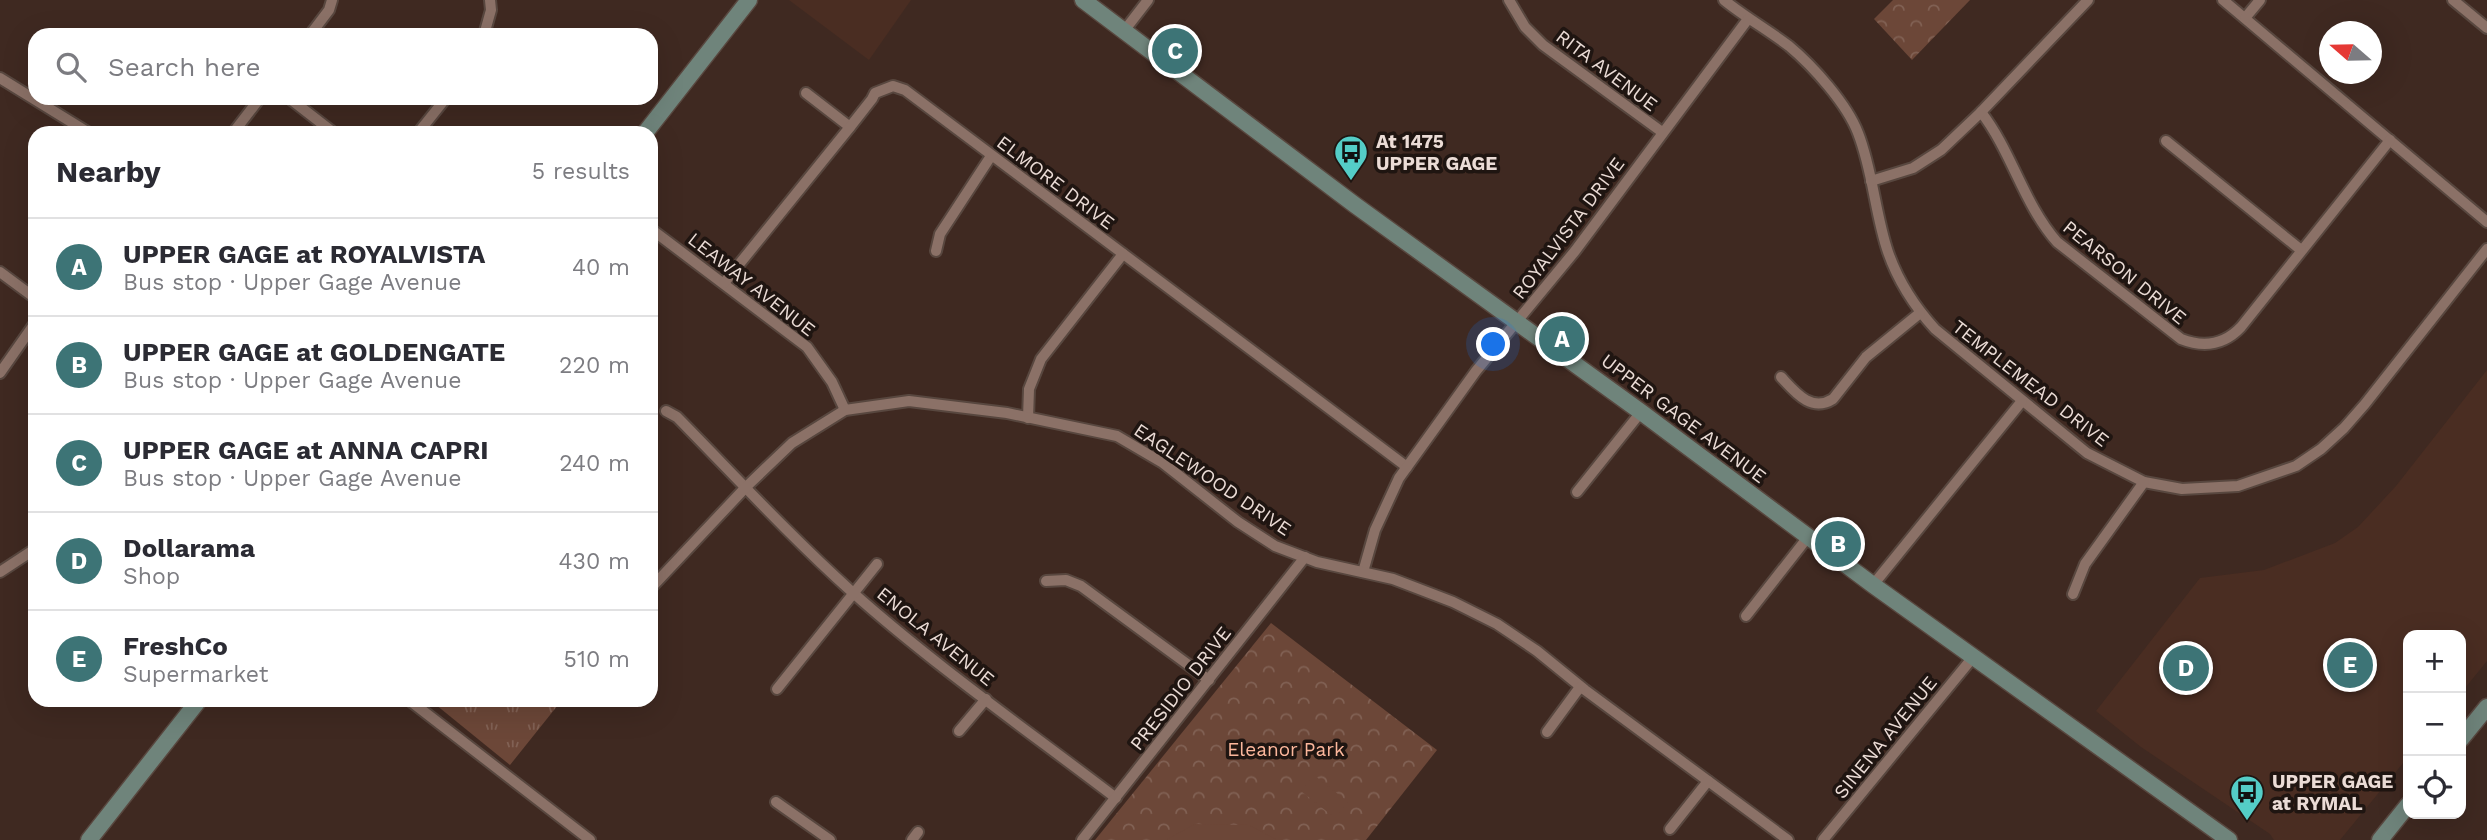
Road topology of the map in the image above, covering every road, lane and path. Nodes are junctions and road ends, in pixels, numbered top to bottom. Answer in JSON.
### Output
{"nodes":[{"id":1,"x":332,"y":0,"type":"edge"},
{"id":2,"x":490,"y":0,"type":"edge"},
{"id":3,"x":749,"y":0,"type":"edge"},
{"id":4,"x":1083,"y":0,"type":"edge"},
{"id":5,"x":1148,"y":0,"type":"edge"},
{"id":6,"x":1509,"y":0,"type":"edge"},
{"id":7,"x":1724,"y":0,"type":"edge"},
{"id":8,"x":2088,"y":0,"type":"edge"},
{"id":9,"x":2223,"y":0,"type":"edge"},
{"id":10,"x":2260,"y":0,"type":"edge"},
{"id":11,"x":2453,"y":0,"type":"edge"},
{"id":12,"x":2245,"y":18,"type":"junction"},
{"id":13,"x":1748,"y":19,"type":"junction"},
{"id":14,"x":2487,"y":27,"type":"edge"},
{"id":15,"x":315,"y":28,"type":"edge"},
{"id":16,"x":486,"y":28,"type":"edge"},
{"id":17,"x":1124,"y":31,"type":"junction"},
{"id":18,"x":0,"y":78,"type":"edge"},
{"id":19,"x":806,"y":93,"type":"dead end"},
{"id":20,"x":28,"y":95,"type":"edge"},
{"id":21,"x":44,"y":105,"type":"edge"},
{"id":22,"x":255,"y":105,"type":"edge"},
{"id":23,"x":298,"y":105,"type":"edge"},
{"id":24,"x":440,"y":105,"type":"edge"},
{"id":25,"x":1981,"y":112,"type":"junction"},
{"id":26,"x":78,"y":126,"type":"edge"},
{"id":27,"x":238,"y":126,"type":"edge"},
{"id":28,"x":325,"y":126,"type":"edge"},
{"id":29,"x":424,"y":126,"type":"edge"},
{"id":30,"x":650,"y":126,"type":"edge"},
{"id":31,"x":850,"y":127,"type":"junction"},
{"id":32,"x":1662,"y":132,"type":"junction"},
{"id":33,"x":2390,"y":140,"type":"junction"},
{"id":34,"x":2166,"y":141,"type":"dead end"},
{"id":35,"x":991,"y":156,"type":"junction"},
{"id":36,"x":1871,"y":181,"type":"junction"},
{"id":37,"x":2487,"y":222,"type":"edge"},
{"id":38,"x":658,"y":234,"type":"edge"},
{"id":39,"x":2487,"y":249,"type":"edge"},
{"id":40,"x":2301,"y":250,"type":"junction"},
{"id":41,"x":936,"y":251,"type":"dead end"},
{"id":42,"x":1123,"y":254,"type":"junction"},
{"id":43,"x":0,"y":272,"type":"edge"},
{"id":44,"x":724,"y":283,"type":"junction"},
{"id":45,"x":28,"y":293,"type":"edge"},
{"id":46,"x":1920,"y":313,"type":"junction"},
{"id":47,"x":1518,"y":322,"type":"junction"},
{"id":48,"x":28,"y":333,"type":"edge"},
{"id":49,"x":0,"y":373,"type":"edge"},
{"id":50,"x":1781,"y":377,"type":"dead end"},
{"id":51,"x":2022,"y":401,"type":"junction"},
{"id":52,"x":845,"y":410,"type":"junction"},
{"id":53,"x":666,"y":411,"type":"dead end"},
{"id":54,"x":1642,"y":412,"type":"junction"},
{"id":55,"x":1028,"y":418,"type":"junction"},
{"id":56,"x":1407,"y":467,"type":"junction"},
{"id":57,"x":2144,"y":482,"type":"junction"},
{"id":58,"x":746,"y":487,"type":"junction"},
{"id":59,"x":1577,"y":492,"type":"dead end"},
{"id":60,"x":1808,"y":537,"type":"junction"},
{"id":61,"x":28,"y":554,"type":"edge"},
{"id":62,"x":1305,"y":557,"type":"junction"},
{"id":63,"x":877,"y":564,"type":"dead end"},
{"id":64,"x":0,"y":572,"type":"edge"},
{"id":65,"x":1363,"y":572,"type":"junction"},
{"id":66,"x":658,"y":581,"type":"edge"},
{"id":67,"x":1046,"y":581,"type":"dead end"},
{"id":68,"x":1873,"y":584,"type":"junction"},
{"id":69,"x":854,"y":593,"type":"junction"},
{"id":70,"x":2073,"y":594,"type":"dead end"},
{"id":71,"x":1746,"y":616,"type":"dead end"},
{"id":72,"x":1974,"y":656,"type":"junction"},
{"id":73,"x":1209,"y":680,"type":"junction"},
{"id":74,"x":1580,"y":687,"type":"junction"},
{"id":75,"x":777,"y":689,"type":"dead end"},
{"id":76,"x":986,"y":699,"type":"junction"},
{"id":77,"x":194,"y":707,"type":"edge"},
{"id":78,"x":418,"y":707,"type":"edge"},
{"id":79,"x":2487,"y":707,"type":"edge"},
{"id":80,"x":960,"y":731,"type":"dead end"},
{"id":81,"x":1547,"y":732,"type":"dead end"},
{"id":82,"x":2466,"y":733,"type":"edge"},
{"id":83,"x":1708,"y":781,"type":"junction"},
{"id":84,"x":1116,"y":798,"type":"junction"},
{"id":85,"x":776,"y":802,"type":"dead end"},
{"id":86,"x":2403,"y":811,"type":"edge"},
{"id":87,"x":1670,"y":829,"type":"dead end"},
{"id":88,"x":89,"y":840,"type":"edge"},
{"id":89,"x":590,"y":840,"type":"edge"},
{"id":90,"x":830,"y":840,"type":"edge"},
{"id":91,"x":1082,"y":840,"type":"edge"},
{"id":92,"x":1787,"y":840,"type":"edge"},
{"id":93,"x":1823,"y":840,"type":"edge"},
{"id":94,"x":2229,"y":840,"type":"edge"},
{"id":95,"x":2380,"y":840,"type":"edge"}],
"edges":[{"from":1,"to":15,"type":"street"},
{"from":2,"to":16,"type":"street"},
{"from":3,"to":30,"type":"main road"},
{"from":4,"to":17,"type":"main road","name":"UPPER GAGE AVENUE"},
{"from":5,"to":17,"type":"street"},
{"from":6,"to":32,"type":"street","name":"RITA AVENUE"},
{"from":7,"to":13,"type":"street","name":"TEMPLEMEAD DRIVE"},
{"from":8,"to":25,"type":"street"},
{"from":9,"to":12,"type":"street"},
{"from":10,"to":12,"type":"street"},
{"from":11,"to":14,"type":"street"},
{"from":12,"to":33,"type":"street"},
{"from":13,"to":32,"type":"street","name":"ROYALVISTA DRIVE"},
{"from":13,"to":36,"type":"street","name":"TEMPLEMEAD DRIVE"},
{"from":17,"to":47,"type":"main road","name":"UPPER GAGE AVENUE"},
{"from":18,"to":20,"type":"street"},
{"from":19,"to":31,"type":"street"},
{"from":21,"to":26,"type":"street"},
{"from":22,"to":27,"type":"street"},
{"from":23,"to":28,"type":"street"},
{"from":24,"to":29,"type":"street"},
{"from":25,"to":36,"type":"street"},
{"from":25,"to":40,"type":"street","name":"PEARSON DRIVE"},
{"from":31,"to":35,"type":"street","name":"ELMORE DRIVE"},
{"from":31,"to":44,"type":"street","name":"ELMORE DRIVE"},
{"from":32,"to":47,"type":"street","name":"ROYALVISTA DRIVE"},
{"from":33,"to":37,"type":"street"},
{"from":33,"to":40,"type":"street","name":"PEARSON DRIVE"},
{"from":34,"to":40,"type":"street"},
{"from":35,"to":41,"type":"street"},
{"from":35,"to":42,"type":"street","name":"ELMORE DRIVE"},
{"from":36,"to":46,"type":"street","name":"TEMPLEMEAD DRIVE"},
{"from":38,"to":44,"type":"street","name":"LEAWAY AVENUE"},
{"from":39,"to":57,"type":"street","name":"TEMPLEMEAD DRIVE"},
{"from":42,"to":55,"type":"street"},
{"from":42,"to":56,"type":"street","name":"ELMORE DRIVE"},
{"from":43,"to":45,"type":"street"},
{"from":44,"to":52,"type":"street","name":"LEAWAY AVENUE"},
{"from":46,"to":50,"type":"street"},
{"from":46,"to":51,"type":"street","name":"TEMPLEMEAD DRIVE"},
{"from":47,"to":54,"type":"main road","name":"UPPER GAGE AVENUE"},
{"from":47,"to":56,"type":"street","name":"ROYALVISTA DRIVE"},
{"from":48,"to":49,"type":"street"},
{"from":51,"to":57,"type":"street","name":"TEMPLEMEAD DRIVE"},
{"from":51,"to":68,"type":"street"},
{"from":52,"to":55,"type":"street","name":"EAGLEWOOD DRIVE"},
{"from":52,"to":58,"type":"street","name":"EAGLEWOOD DRIVE"},
{"from":53,"to":58,"type":"street","name":"ENOLA AVENUE"},
{"from":54,"to":59,"type":"street"},
{"from":54,"to":60,"type":"main road","name":"UPPER GAGE AVENUE"},
{"from":55,"to":62,"type":"street","name":"EAGLEWOOD DRIVE"},
{"from":56,"to":65,"type":"street","name":"ROYALVISTA DRIVE"},
{"from":57,"to":70,"type":"street"},
{"from":58,"to":66,"type":"street","name":"EAGLEWOOD DRIVE"},
{"from":58,"to":69,"type":"street","name":"ENOLA AVENUE"},
{"from":60,"to":68,"type":"main road","name":"UPPER GAGE AVENUE"},
{"from":60,"to":71,"type":"street"},
{"from":61,"to":64,"type":"street"},
{"from":62,"to":65,"type":"street","name":"EAGLEWOOD DRIVE"},
{"from":62,"to":73,"type":"street","name":"PRESIDIO DRIVE"},
{"from":63,"to":69,"type":"street"},
{"from":65,"to":74,"type":"street","name":"EAGLEWOOD DRIVE"},
{"from":67,"to":73,"type":"street"},
{"from":68,"to":72,"type":"main road","name":"UPPER GAGE AVENUE"},
{"from":69,"to":75,"type":"street"},
{"from":69,"to":76,"type":"street","name":"ENOLA AVENUE"},
{"from":72,"to":93,"type":"street","name":"SINENA AVENUE"},
{"from":72,"to":94,"type":"main road","name":"UPPER GAGE AVENUE"},
{"from":73,"to":84,"type":"street","name":"PRESIDIO DRIVE"},
{"from":74,"to":81,"type":"street"},
{"from":74,"to":83,"type":"street","name":"EAGLEWOOD DRIVE"},
{"from":76,"to":80,"type":"street"},
{"from":76,"to":84,"type":"street","name":"ENOLA AVENUE"},
{"from":77,"to":88,"type":"main road"},
{"from":78,"to":89,"type":"street"},
{"from":79,"to":82,"type":"main road"},
{"from":83,"to":87,"type":"street"},
{"from":83,"to":92,"type":"street","name":"EAGLEWOOD DRIVE"},
{"from":84,"to":91,"type":"street","name":"PRESIDIO DRIVE"},
{"from":85,"to":90,"type":"street"},
{"from":86,"to":95,"type":"main road"}]}
